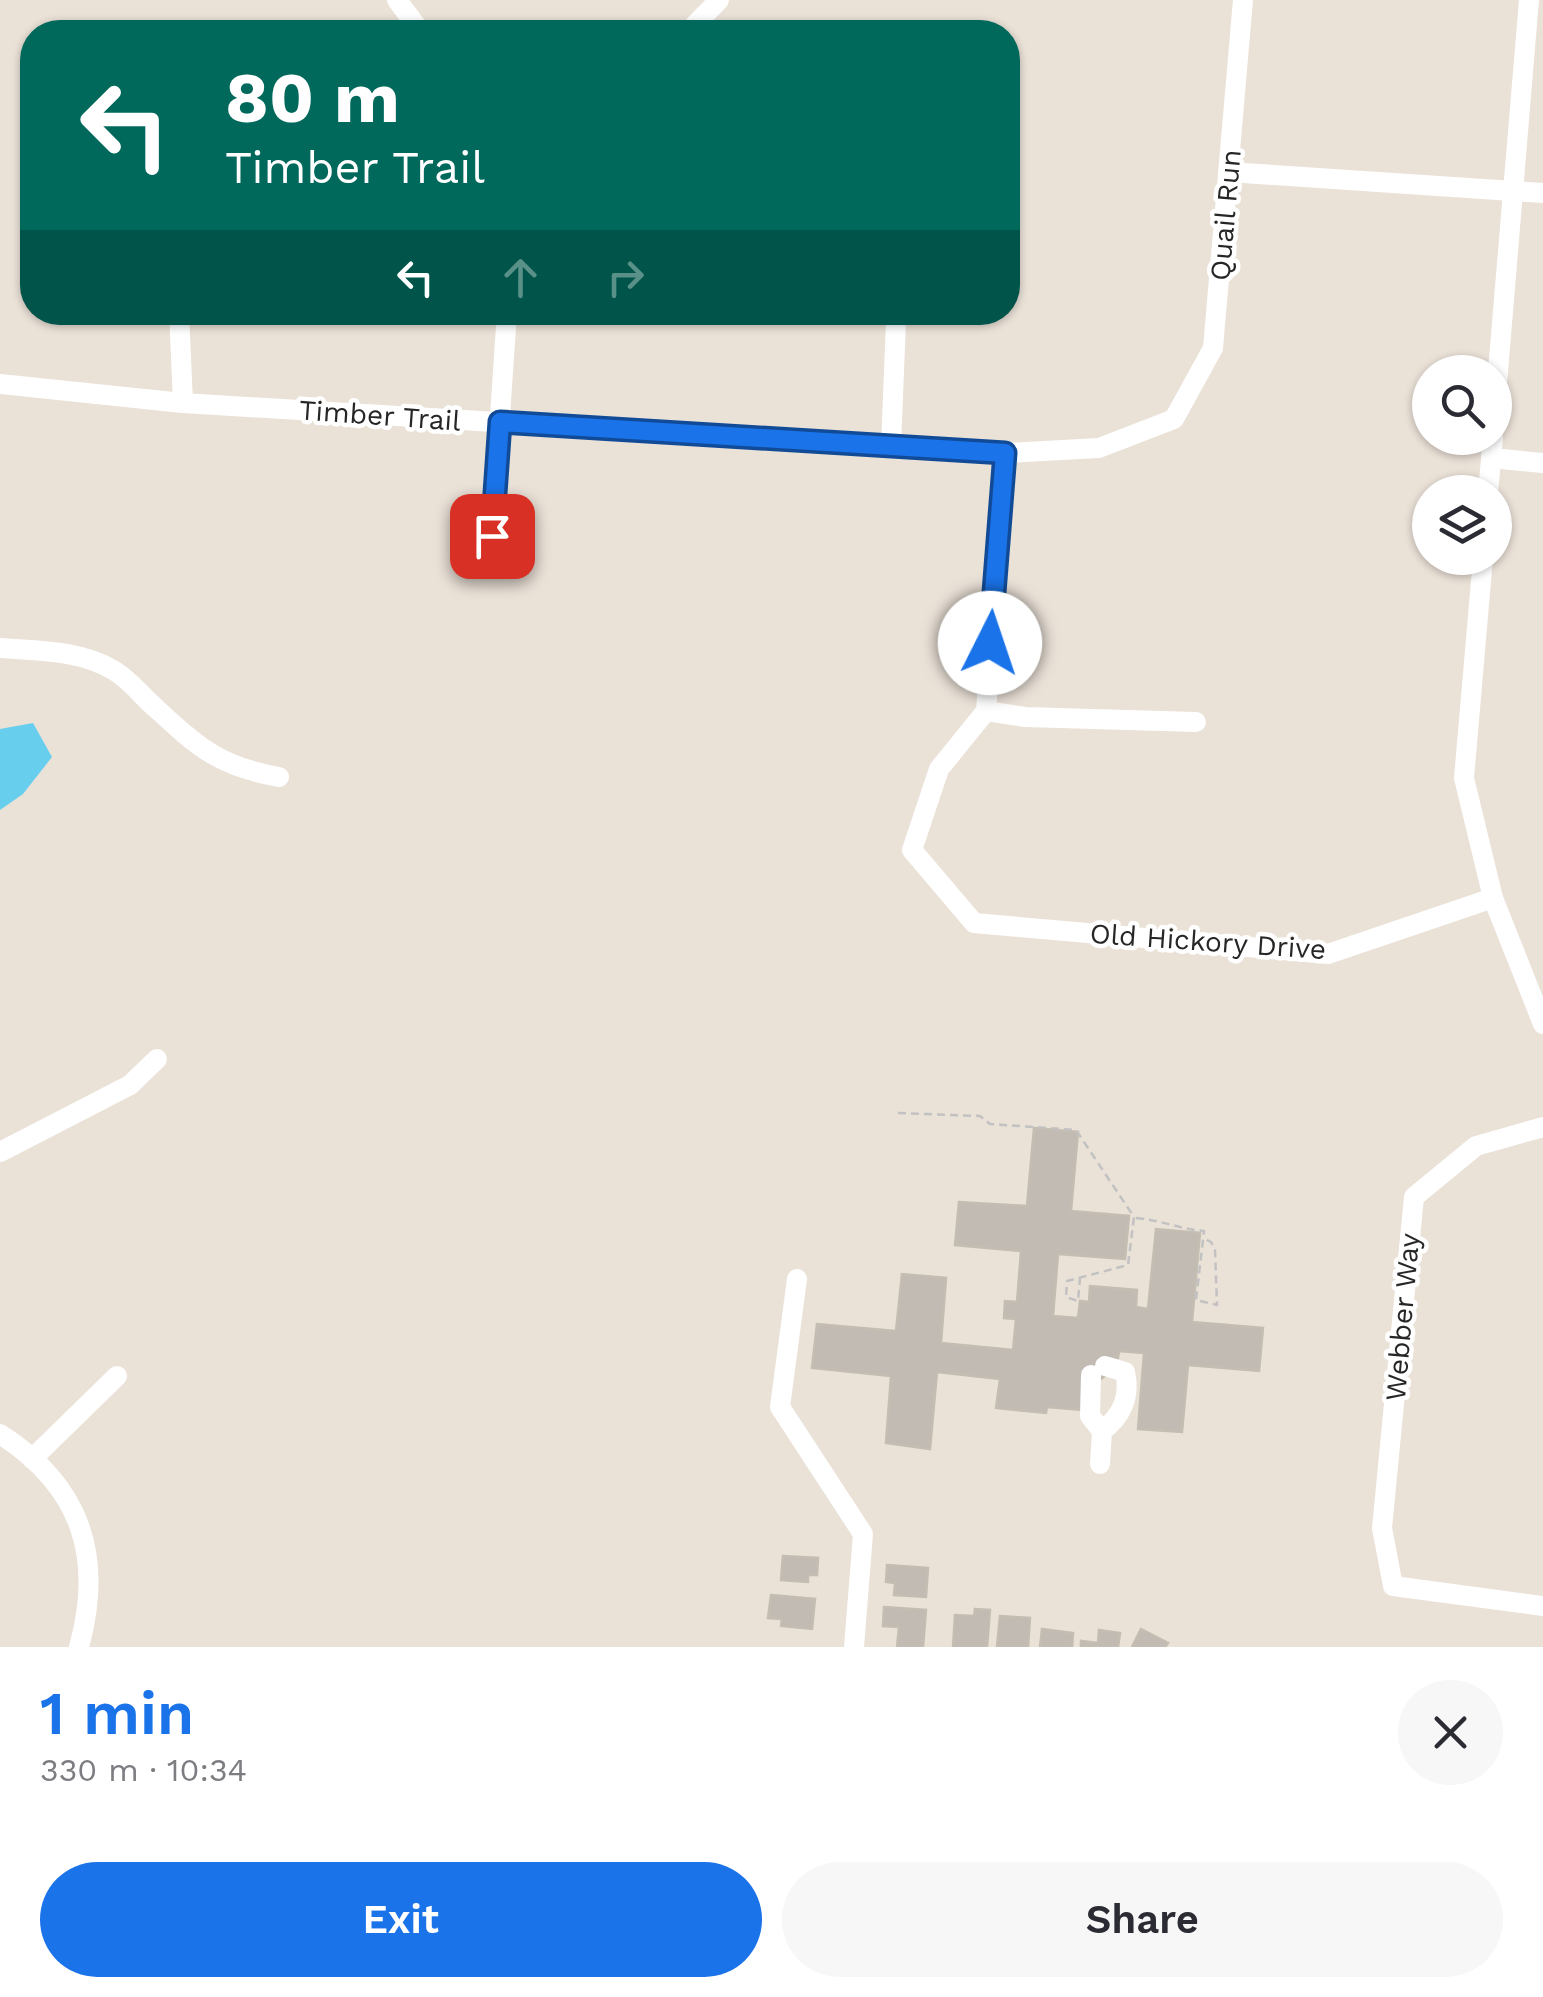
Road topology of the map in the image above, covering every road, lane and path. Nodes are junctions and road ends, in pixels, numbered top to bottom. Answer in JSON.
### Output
{"nodes":[{"id":1,"x":719,"y":0,"type":"edge"},
{"id":2,"x":1243,"y":0,"type":"edge"},
{"id":3,"x":1529,"y":0,"type":"edge"},
{"id":4,"x":700,"y":20,"type":"edge"},
{"id":5,"x":1229,"y":172,"type":"junction"},
{"id":6,"x":1512,"y":191,"type":"junction"},
{"id":7,"x":1543,"y":193,"type":"edge"},
{"id":8,"x":179,"y":325,"type":"edge"},
{"id":9,"x":507,"y":325,"type":"edge"},
{"id":10,"x":896,"y":325,"type":"edge"},
{"id":11,"x":1499,"y":355,"type":"edge"},
{"id":12,"x":0,"y":384,"type":"edge"},
{"id":13,"x":182,"y":403,"type":"junction"},
{"id":14,"x":1174,"y":419,"type":"joint"},
{"id":15,"x":500,"y":422,"type":"junction"},
{"id":16,"x":891,"y":446,"type":"junction"},
{"id":17,"x":1005,"y":453,"type":"junction"},
{"id":18,"x":1512,"y":453,"type":"edge"},
{"id":19,"x":1543,"y":462,"type":"edge"},
{"id":20,"x":492,"y":536,"type":"dead end"},
{"id":21,"x":1482,"y":575,"type":"edge"},
{"id":22,"x":0,"y":648,"type":"edge"},
{"id":23,"x":986,"y":711,"type":"junction"},
{"id":24,"x":1196,"y":722,"type":"dead end"},
{"id":25,"x":279,"y":777,"type":"dead end"},
{"id":26,"x":1493,"y":898,"type":"junction"},
{"id":27,"x":1543,"y":1024,"type":"edge"},
{"id":28,"x":157,"y":1059,"type":"dead end"},
{"id":29,"x":898,"y":1112,"type":"dead end"},
{"id":30,"x":1543,"y":1127,"type":"edge"},
{"id":31,"x":0,"y":1152,"type":"edge"},
{"id":32,"x":1134,"y":1218,"type":"junction"},
{"id":33,"x":1204,"y":1239,"type":"junction"},
{"id":34,"x":1080,"y":1278,"type":"junction"},
{"id":35,"x":797,"y":1279,"type":"dead end"},
{"id":36,"x":117,"y":1376,"type":"dead end"},
{"id":37,"x":1102,"y":1432,"type":"junction"},
{"id":38,"x":0,"y":1434,"type":"edge"},
{"id":39,"x":32,"y":1459,"type":"junction"},
{"id":40,"x":1100,"y":1464,"type":"dead end"},
{"id":41,"x":1543,"y":1606,"type":"edge"},
{"id":42,"x":79,"y":1647,"type":"edge"},
{"id":43,"x":854,"y":1647,"type":"edge"}],
"edges":[{"from":1,"to":4,"type":"street"},
{"from":2,"to":5,"type":"street","name":"Quail Run"},
{"from":3,"to":6,"type":"street"},
{"from":5,"to":6,"type":"street"},
{"from":5,"to":14,"type":"street","name":"Quail Run"},
{"from":6,"to":7,"type":"street"},
{"from":6,"to":11,"type":"street"},
{"from":8,"to":13,"type":"street"},
{"from":9,"to":15,"type":"street"},
{"from":10,"to":16,"type":"street"},
{"from":12,"to":13,"type":"street","name":"Timber Trail"},
{"from":13,"to":15,"type":"street","name":"Timber Trail"},
{"from":14,"to":17,"type":"street","name":"Timber Trail"},
{"from":15,"to":16,"type":"street","name":"Timber Trail"},
{"from":15,"to":20,"type":"street"},
{"from":16,"to":17,"type":"street","name":"Timber Trail"},
{"from":17,"to":23,"type":"street"},
{"from":18,"to":19,"type":"street"},
{"from":21,"to":26,"type":"street"},
{"from":22,"to":25,"type":"street"},
{"from":23,"to":24,"type":"street"},
{"from":23,"to":26,"type":"street","name":"Old Hickory Drive"},
{"from":26,"to":27,"type":"street"},
{"from":28,"to":31,"type":"street"},
{"from":29,"to":32,"type":"path"},
{"from":30,"to":41,"type":"street","name":"Webber Way"},
{"from":32,"to":33,"type":"path"},
{"from":32,"to":34,"type":"path"},
{"from":33,"to":33,"type":"path"},
{"from":34,"to":34,"type":"path"},
{"from":35,"to":43,"type":"street"},
{"from":36,"to":39,"type":"street"},
{"from":37,"to":37,"type":"street"},
{"from":37,"to":40,"type":"street"},
{"from":38,"to":39,"type":"street"},
{"from":39,"to":42,"type":"street"}]}
